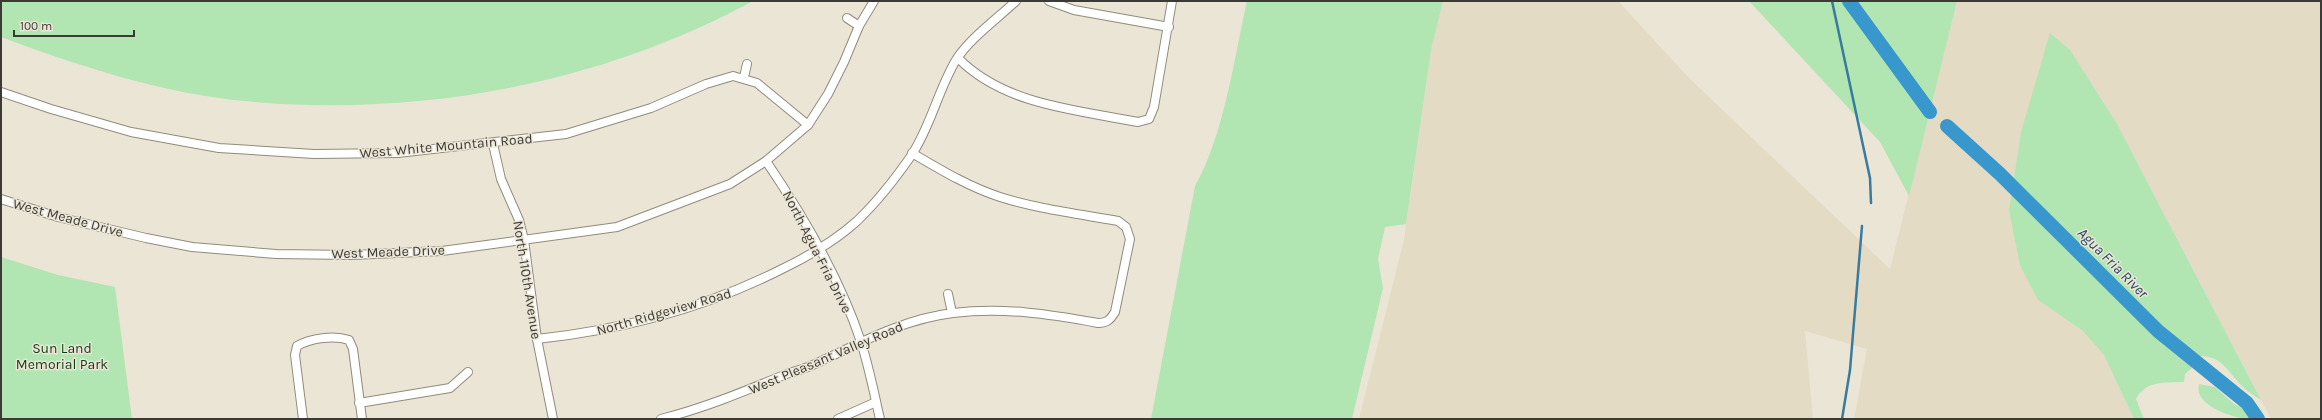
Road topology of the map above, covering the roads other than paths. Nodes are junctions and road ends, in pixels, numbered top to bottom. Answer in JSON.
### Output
{"nodes":[{"id":1,"x":874,"y":1,"type":"edge"},
{"id":2,"x":1016,"y":1,"type":"edge"},
{"id":3,"x":1049,"y":1,"type":"edge"},
{"id":4,"x":1172,"y":1,"type":"edge"},
{"id":5,"x":846,"y":18,"type":"dead end"},
{"id":6,"x":859,"y":26,"type":"junction"},
{"id":7,"x":1169,"y":27,"type":"junction"},
{"id":8,"x":958,"y":58,"type":"junction"},
{"id":9,"x":747,"y":64,"type":"dead end"},
{"id":10,"x":744,"y":77,"type":"junction"},
{"id":11,"x":1,"y":92,"type":"edge"},
{"id":12,"x":808,"y":125,"type":"junction"},
{"id":13,"x":493,"y":144,"type":"junction"},
{"id":14,"x":912,"y":153,"type":"junction"},
{"id":15,"x":766,"y":161,"type":"junction"},
{"id":16,"x":1,"y":199,"type":"edge"},
{"id":17,"x":524,"y":240,"type":"junction"},
{"id":18,"x":819,"y":250,"type":"junction"},
{"id":19,"x":948,"y":294,"type":"dead end"},
{"id":20,"x":952,"y":313,"type":"junction"},
{"id":21,"x":537,"y":339,"type":"junction"},
{"id":22,"x":860,"y":341,"type":"junction"},
{"id":23,"x":468,"y":372,"type":"dead end"},
{"id":24,"x":876,"y":402,"type":"junction"},
{"id":25,"x":359,"y":403,"type":"junction"},
{"id":26,"x":303,"y":419,"type":"edge"},
{"id":27,"x":362,"y":419,"type":"edge"},
{"id":28,"x":553,"y":419,"type":"edge"},
{"id":29,"x":661,"y":419,"type":"edge"},
{"id":30,"x":838,"y":419,"type":"edge"},
{"id":31,"x":880,"y":419,"type":"edge"}],
"edges":[{"from":1,"to":6,"type":"street"},
{"from":2,"to":8,"type":"street","name":"North Ridgeview Road"},
{"from":3,"to":7,"type":"street"},
{"from":4,"to":7,"type":"street"},
{"from":5,"to":6,"type":"street"},
{"from":6,"to":12,"type":"street"},
{"from":7,"to":8,"type":"street"},
{"from":8,"to":14,"type":"street","name":"North Ridgeview Road"},
{"from":9,"to":10,"type":"street"},
{"from":10,"to":12,"type":"street"},
{"from":10,"to":13,"type":"street","name":"West White Mountain Road"},
{"from":11,"to":13,"type":"street","name":"West White Mountain Road"},
{"from":12,"to":15,"type":"street"},
{"from":13,"to":17,"type":"street","name":"North 110th Avenue"},
{"from":14,"to":18,"type":"street","name":"North Ridgeview Road"},
{"from":14,"to":20,"type":"street","name":"West Pleasant Valley Road"},
{"from":15,"to":17,"type":"street","name":"West Meade Drive"},
{"from":15,"to":18,"type":"street","name":"North Agua Fria Drive"},
{"from":16,"to":17,"type":"street","name":"West Meade Drive"},
{"from":17,"to":21,"type":"street","name":"North 110th Avenue"},
{"from":18,"to":21,"type":"street","name":"North Ridgeview Road"},
{"from":18,"to":22,"type":"street","name":"North Agua Fria Drive"},
{"from":19,"to":20,"type":"street"},
{"from":20,"to":22,"type":"street","name":"West Pleasant Valley Road"},
{"from":21,"to":28,"type":"street","name":"North 110th Avenue"},
{"from":22,"to":24,"type":"street","name":"North Agua Fria Drive"},
{"from":22,"to":29,"type":"street","name":"West Pleasant Valley Road"},
{"from":23,"to":25,"type":"street"},
{"from":24,"to":30,"type":"street"},
{"from":24,"to":31,"type":"street","name":"North Agua Fria Drive"},
{"from":25,"to":26,"type":"street"},
{"from":25,"to":27,"type":"street"}]}
